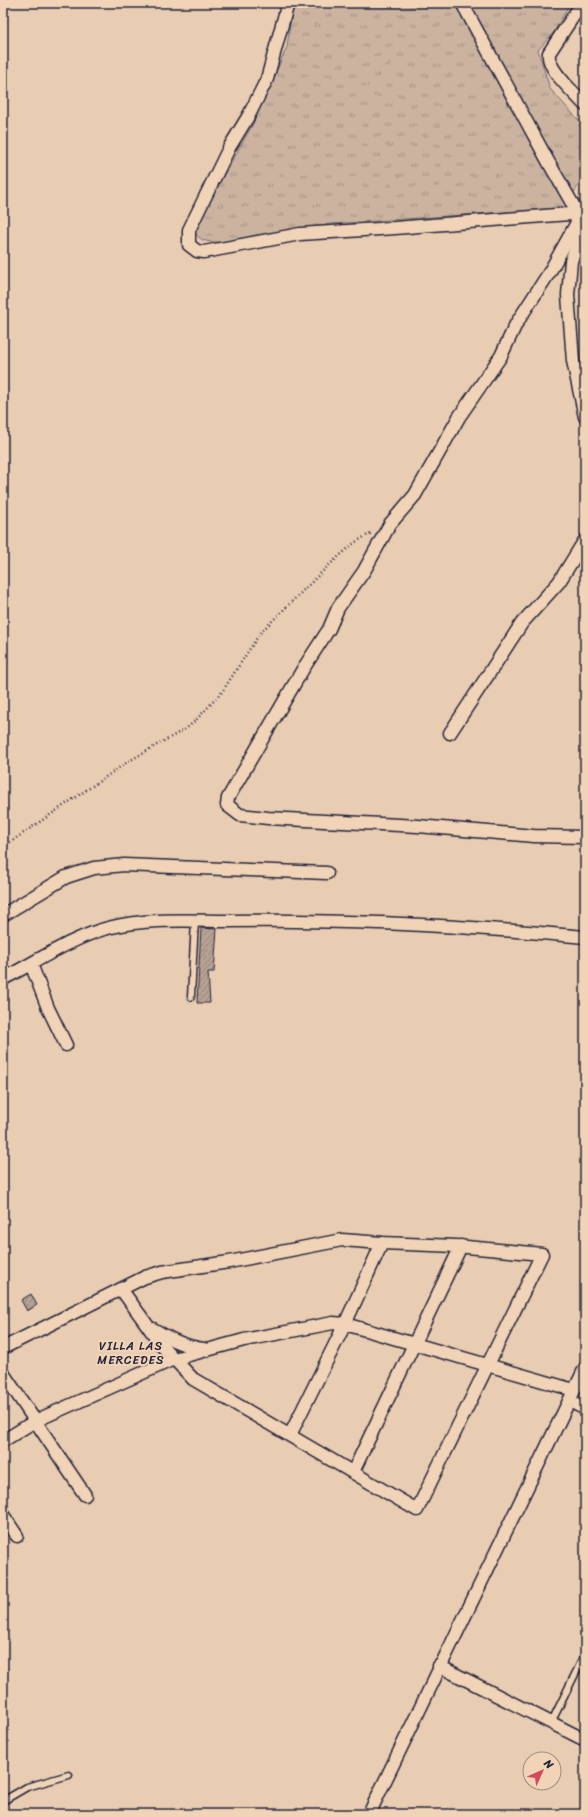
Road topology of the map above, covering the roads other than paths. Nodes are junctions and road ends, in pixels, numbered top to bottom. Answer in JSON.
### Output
{"nodes":[{"id":1,"x":288,"y":3,"type":"edge"},
{"id":2,"x":462,"y":3,"type":"edge"},
{"id":3,"x":582,"y":3,"type":"edge"},
{"id":4,"x":585,"y":105,"type":"edge"},
{"id":5,"x":583,"y":212,"type":"edge"},
{"id":6,"x":585,"y":417,"type":"edge"},
{"id":7,"x":585,"y":540,"type":"edge"},
{"id":8,"x":450,"y":733,"type":"dead end"},
{"id":9,"x":585,"y":837,"type":"edge"},
{"id":10,"x":328,"y":872,"type":"dead end"},
{"id":11,"x":3,"y":915,"type":"edge"},
{"id":12,"x":195,"y":921,"type":"junction"},
{"id":13,"x":585,"y":938,"type":"edge"},
{"id":14,"x":31,"y":964,"type":"junction"},
{"id":15,"x":3,"y":979,"type":"edge"},
{"id":16,"x":191,"y":997,"type":"dead end"},
{"id":17,"x":66,"y":1045,"type":"dead end"},
{"id":18,"x":382,"y":1243,"type":"junction"},
{"id":19,"x":462,"y":1246,"type":"junction"},
{"id":20,"x":120,"y":1289,"type":"junction"},
{"id":21,"x":345,"y":1324,"type":"junction"},
{"id":22,"x":147,"y":1326,"type":"junction"},
{"id":23,"x":415,"y":1344,"type":"junction"},
{"id":24,"x":3,"y":1348,"type":"edge"},
{"id":25,"x":208,"y":1349,"type":"junction"},
{"id":26,"x":174,"y":1359,"type":"junction"},
{"id":27,"x":487,"y":1365,"type":"junction"},
{"id":28,"x":585,"y":1368,"type":"edge"},
{"id":29,"x":3,"y":1373,"type":"edge"},
{"id":30,"x":572,"y":1396,"type":"junction"},
{"id":31,"x":585,"y":1409,"type":"edge"},
{"id":32,"x":35,"y":1421,"type":"junction"},
{"id":33,"x":3,"y":1434,"type":"edge"},
{"id":34,"x":290,"y":1435,"type":"junction"},
{"id":35,"x":3,"y":1442,"type":"edge"},
{"id":36,"x":353,"y":1472,"type":"junction"},
{"id":37,"x":85,"y":1495,"type":"dead end"},
{"id":38,"x":3,"y":1515,"type":"edge"},
{"id":39,"x":17,"y":1536,"type":"dead end"},
{"id":40,"x":585,"y":1654,"type":"edge"},
{"id":41,"x":439,"y":1666,"type":"junction"},
{"id":42,"x":551,"y":1723,"type":"junction"},
{"id":43,"x":585,"y":1740,"type":"edge"},
{"id":44,"x":69,"y":1775,"type":"dead end"},
{"id":45,"x":3,"y":1802,"type":"edge"},
{"id":46,"x":369,"y":1814,"type":"edge"}],
"edges":[{"from":1,"to":5,"type":"street"},
{"from":2,"to":5,"type":"street"},
{"from":3,"to":4,"type":"street"},
{"from":5,"to":6,"type":"street"},
{"from":5,"to":9,"type":"street"},
{"from":7,"to":8,"type":"street"},
{"from":10,"to":11,"type":"street"},
{"from":12,"to":13,"type":"street"},
{"from":12,"to":14,"type":"street"},
{"from":12,"to":16,"type":"lane"},
{"from":14,"to":15,"type":"street"},
{"from":14,"to":17,"type":"street"},
{"from":18,"to":19,"type":"street"},
{"from":18,"to":20,"type":"street"},
{"from":18,"to":21,"type":"street"},
{"from":19,"to":23,"type":"street"},
{"from":19,"to":27,"type":"street"},
{"from":20,"to":22,"type":"street"},
{"from":20,"to":24,"type":"street"},
{"from":21,"to":23,"type":"street"},
{"from":21,"to":25,"type":"street"},
{"from":21,"to":34,"type":"street"},
{"from":22,"to":25,"type":"street"},
{"from":22,"to":26,"type":"street"},
{"from":23,"to":27,"type":"street"},
{"from":23,"to":36,"type":"street"},
{"from":25,"to":26,"type":"street"},
{"from":26,"to":32,"type":"street"},
{"from":26,"to":34,"type":"street"},
{"from":27,"to":30,"type":"street"},
{"from":27,"to":36,"type":"street"},
{"from":28,"to":30,"type":"street"},
{"from":29,"to":32,"type":"street"},
{"from":30,"to":31,"type":"street"},
{"from":30,"to":41,"type":"street"},
{"from":32,"to":33,"type":"street"},
{"from":32,"to":35,"type":"street"},
{"from":32,"to":37,"type":"street"},
{"from":34,"to":36,"type":"street"},
{"from":38,"to":39,"type":"street"},
{"from":40,"to":42,"type":"lane"},
{"from":41,"to":42,"type":"street"},
{"from":41,"to":46,"type":"street"},
{"from":42,"to":43,"type":"street"},
{"from":44,"to":45,"type":"lane"}]}
